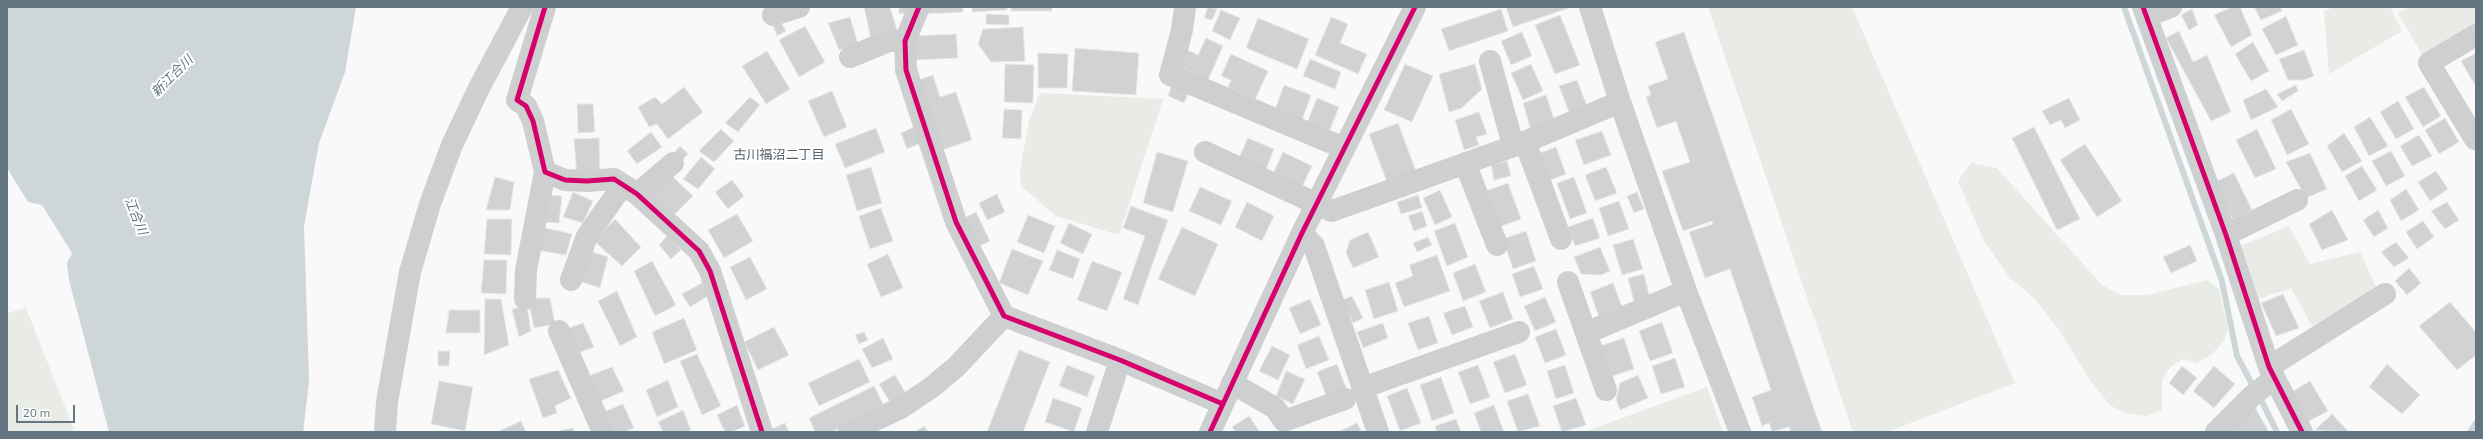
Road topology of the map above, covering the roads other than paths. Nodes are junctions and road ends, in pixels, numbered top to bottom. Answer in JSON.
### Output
{"nodes":[{"id":1,"x":522,"y":7,"type":"edge"},
{"id":2,"x":544,"y":7,"type":"edge"},
{"id":3,"x":799,"y":7,"type":"edge"},
{"id":4,"x":919,"y":7,"type":"edge"},
{"id":5,"x":1185,"y":7,"type":"edge"},
{"id":6,"x":1415,"y":7,"type":"edge"},
{"id":7,"x":1590,"y":7,"type":"edge"},
{"id":8,"x":2171,"y":7,"type":"edge"},
{"id":9,"x":2145,"y":12,"type":"edge"},
{"id":10,"x":773,"y":15,"type":"dead end"},
{"id":11,"x":2476,"y":35,"type":"edge"},
{"id":12,"x":905,"y":41,"type":"junction"},
{"id":13,"x":850,"y":57,"type":"dead end"},
{"id":14,"x":1490,"y":61,"type":"dead end"},
{"id":15,"x":1620,"y":102,"type":"junction"},
{"id":16,"x":2475,"y":139,"type":"dead end"},
{"id":17,"x":1519,"y":143,"type":"junction"},
{"id":18,"x":1344,"y":148,"type":"junction"},
{"id":19,"x":1205,"y":152,"type":"dead end"},
{"id":20,"x":1465,"y":162,"type":"junction"},
{"id":21,"x":674,"y":163,"type":"dead end"},
{"id":22,"x":544,"y":172,"type":"junction"},
{"id":23,"x":630,"y":190,"type":"junction"},
{"id":24,"x":2296,"y":200,"type":"dead end"},
{"id":25,"x":1316,"y":203,"type":"junction"},
{"id":26,"x":1302,"y":234,"type":"junction"},
{"id":27,"x":2226,"y":235,"type":"junction"},
{"id":28,"x":1561,"y":239,"type":"dead end"},
{"id":29,"x":1497,"y":245,"type":"dead end"},
{"id":30,"x":570,"y":280,"type":"dead end"},
{"id":31,"x":1568,"y":282,"type":"dead end"},
{"id":32,"x":1686,"y":291,"type":"junction"},
{"id":33,"x":2385,"y":294,"type":"dead end"},
{"id":34,"x":525,"y":300,"type":"dead end"},
{"id":35,"x":1004,"y":316,"type":"junction"},
{"id":36,"x":559,"y":331,"type":"dead end"},
{"id":37,"x":1519,"y":332,"type":"dead end"},
{"id":38,"x":1586,"y":333,"type":"junction"},
{"id":39,"x":1120,"y":360,"type":"junction"},
{"id":40,"x":2264,"y":382,"type":"junction"},
{"id":41,"x":1232,"y":383,"type":"junction"},
{"id":42,"x":1606,"y":390,"type":"dead end"},
{"id":43,"x":1354,"y":393,"type":"junction"},
{"id":44,"x":1223,"y":404,"type":"junction"},
{"id":45,"x":757,"y":430,"type":"edge"},
{"id":46,"x":385,"y":432,"type":"edge"},
{"id":47,"x":603,"y":432,"type":"edge"},
{"id":48,"x":849,"y":432,"type":"edge"},
{"id":49,"x":1097,"y":432,"type":"edge"},
{"id":50,"x":1210,"y":432,"type":"edge"},
{"id":51,"x":1378,"y":432,"type":"edge"},
{"id":52,"x":1740,"y":432,"type":"edge"},
{"id":53,"x":2216,"y":432,"type":"edge"},
{"id":54,"x":2302,"y":432,"type":"edge"}],
"edges":[{"from":1,"to":46,"type":"street"},
{"from":2,"to":22,"type":"street"},
{"from":3,"to":10,"type":"street"},
{"from":4,"to":12,"type":"street"},
{"from":5,"to":18,"type":"street"},
{"from":6,"to":18,"type":"street"},
{"from":7,"to":15,"type":"street"},
{"from":8,"to":9,"type":"street"},
{"from":9,"to":27,"type":"street"},
{"from":11,"to":16,"type":"street"},
{"from":12,"to":13,"type":"street"},
{"from":12,"to":35,"type":"street"},
{"from":14,"to":17,"type":"street"},
{"from":15,"to":17,"type":"street"},
{"from":15,"to":32,"type":"street"},
{"from":17,"to":20,"type":"street"},
{"from":17,"to":28,"type":"street"},
{"from":18,"to":25,"type":"street"},
{"from":19,"to":25,"type":"street"},
{"from":20,"to":25,"type":"street"},
{"from":20,"to":29,"type":"street"},
{"from":21,"to":23,"type":"street"},
{"from":22,"to":23,"type":"street"},
{"from":22,"to":34,"type":"street"},
{"from":23,"to":30,"type":"street"},
{"from":23,"to":45,"type":"street"},
{"from":24,"to":27,"type":"street"},
{"from":25,"to":26,"type":"street"},
{"from":26,"to":41,"type":"street"},
{"from":26,"to":43,"type":"street"},
{"from":27,"to":40,"type":"street"},
{"from":31,"to":38,"type":"street"},
{"from":32,"to":38,"type":"street"},
{"from":32,"to":52,"type":"street"},
{"from":33,"to":40,"type":"street"},
{"from":35,"to":39,"type":"street"},
{"from":35,"to":48,"type":"street"},
{"from":36,"to":47,"type":"street"},
{"from":37,"to":43,"type":"street"},
{"from":38,"to":42,"type":"street"},
{"from":39,"to":44,"type":"street"},
{"from":39,"to":49,"type":"street"},
{"from":40,"to":53,"type":"street"},
{"from":40,"to":54,"type":"street"},
{"from":41,"to":43,"type":"street"},
{"from":41,"to":44,"type":"street"},
{"from":43,"to":51,"type":"street"},
{"from":44,"to":50,"type":"street"}]}
